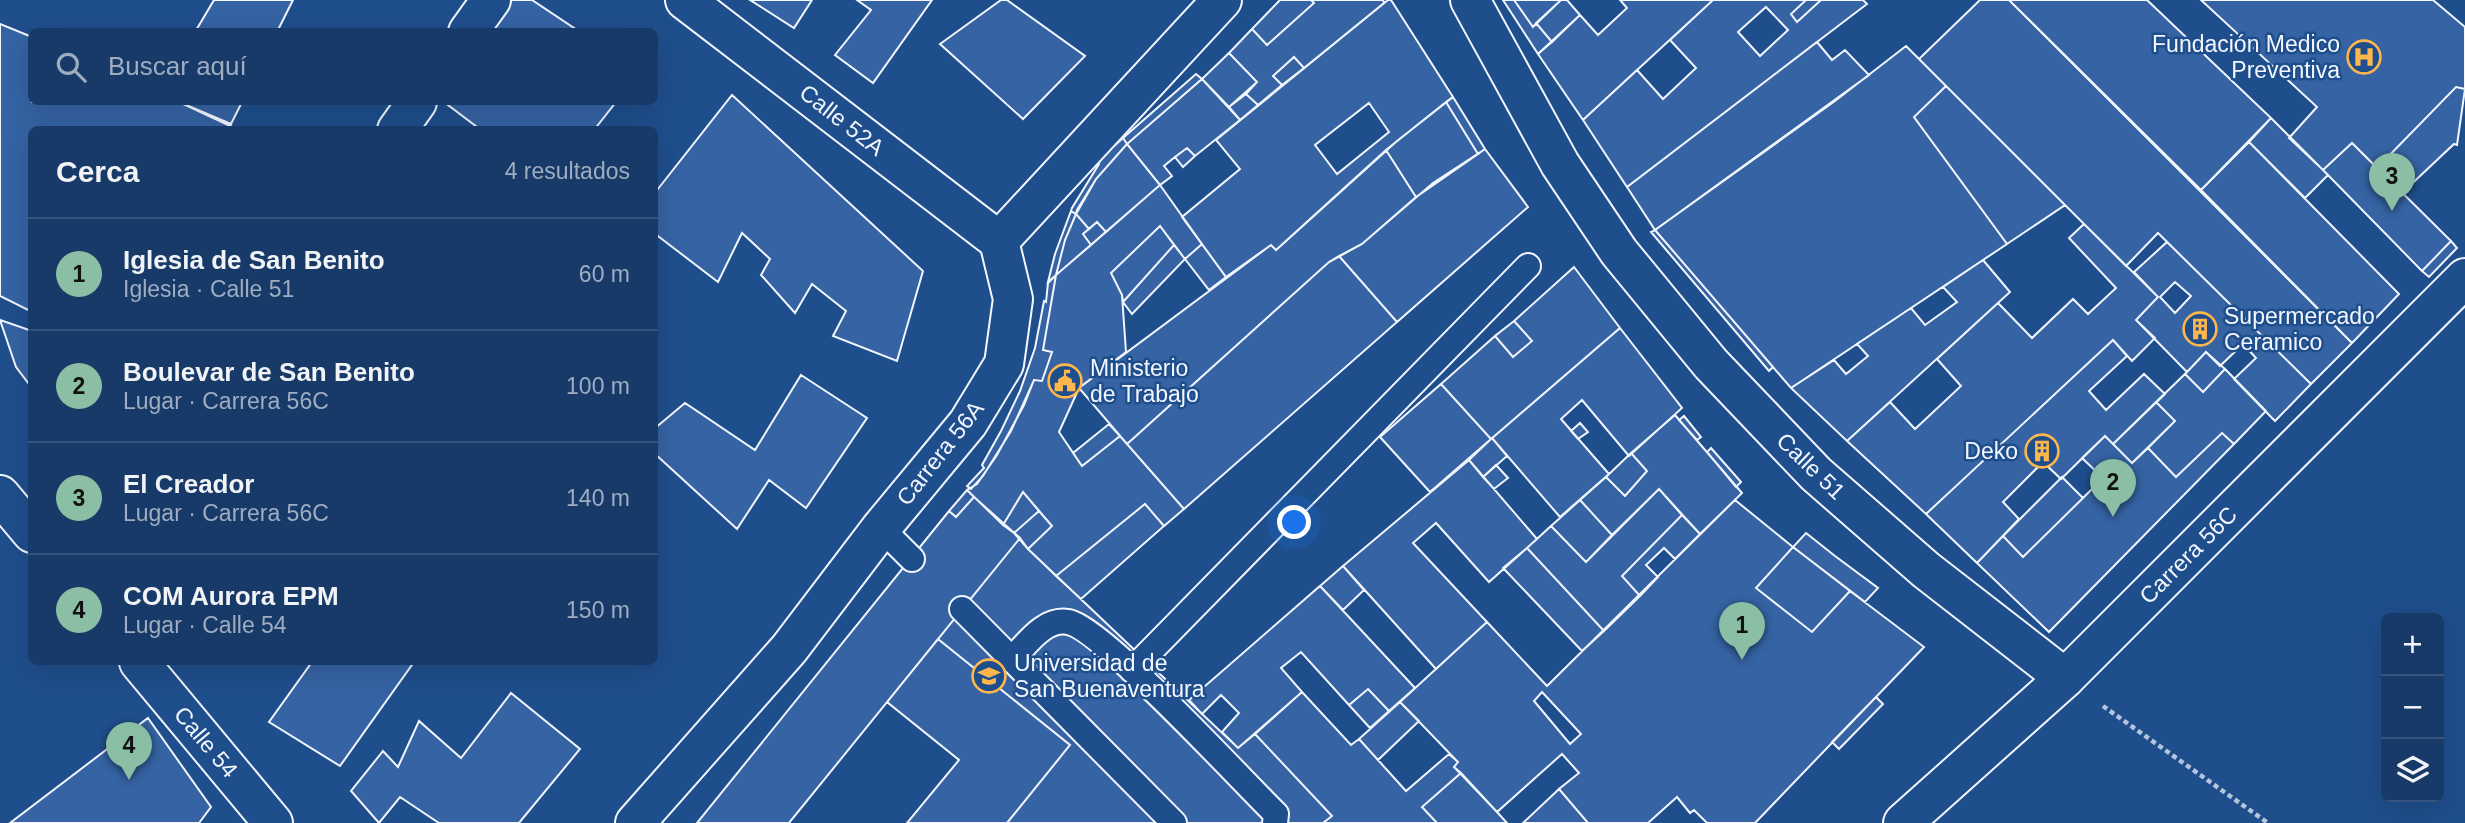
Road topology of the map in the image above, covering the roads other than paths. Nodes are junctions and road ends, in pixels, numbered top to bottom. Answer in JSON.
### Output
{"nodes":[{"id":1,"x":491,"y":0,"type":"edge"},
{"id":2,"x":685,"y":0,"type":"edge"},
{"id":3,"x":1222,"y":0,"type":"edge"},
{"id":4,"x":1470,"y":0,"type":"edge"},
{"id":5,"x":471,"y":28,"type":"edge"},
{"id":6,"x":415,"y":105,"type":"edge"},
{"id":7,"x":400,"y":126,"type":"edge"},
{"id":8,"x":999,"y":241,"type":"junction"},
{"id":9,"x":1528,"y":266,"type":"dead end"},
{"id":10,"x":2465,"y":278,"type":"edge"},
{"id":11,"x":0,"y":495,"type":"edge"},
{"id":12,"x":28,"y":528,"type":"edge"},
{"id":13,"x":881,"y":528,"type":"junction"},
{"id":14,"x":912,"y":559,"type":"dead end"},
{"id":15,"x":962,"y":610,"type":"dead end"},
{"id":16,"x":1012,"y":659,"type":"junction"},
{"id":17,"x":141,"y":665,"type":"edge"},
{"id":18,"x":1132,"y":670,"type":"junction"},
{"id":19,"x":2065,"y":678,"type":"junction"},
{"id":20,"x":273,"y":823,"type":"edge"},
{"id":21,"x":635,"y":823,"type":"edge"},
{"id":22,"x":1174,"y":823,"type":"edge"},
{"id":23,"x":1275,"y":823,"type":"edge"},
{"id":24,"x":1903,"y":823,"type":"edge"}],
"edges":[{"from":1,"to":5,"type":"street"},
{"from":2,"to":8,"type":"street","name":"Calle 52A"},
{"from":3,"to":8,"type":"street"},
{"from":4,"to":19,"type":"street","name":"Calle 51"},
{"from":6,"to":7,"type":"street"},
{"from":8,"to":13,"type":"street","name":"Carrera 56A"},
{"from":9,"to":18,"type":"lane"},
{"from":10,"to":19,"type":"street","name":"Carrera 56C"},
{"from":11,"to":12,"type":"street"},
{"from":13,"to":14,"type":"lane"},
{"from":13,"to":21,"type":"street","name":"Carrera 56A"},
{"from":15,"to":16,"type":"lane"},
{"from":16,"to":18,"type":"lane"},
{"from":16,"to":22,"type":"lane"},
{"from":17,"to":20,"type":"street","name":"Calle 54"},
{"from":18,"to":23,"type":"lane"},
{"from":19,"to":24,"type":"street","name":"Carrera 56C"}]}
